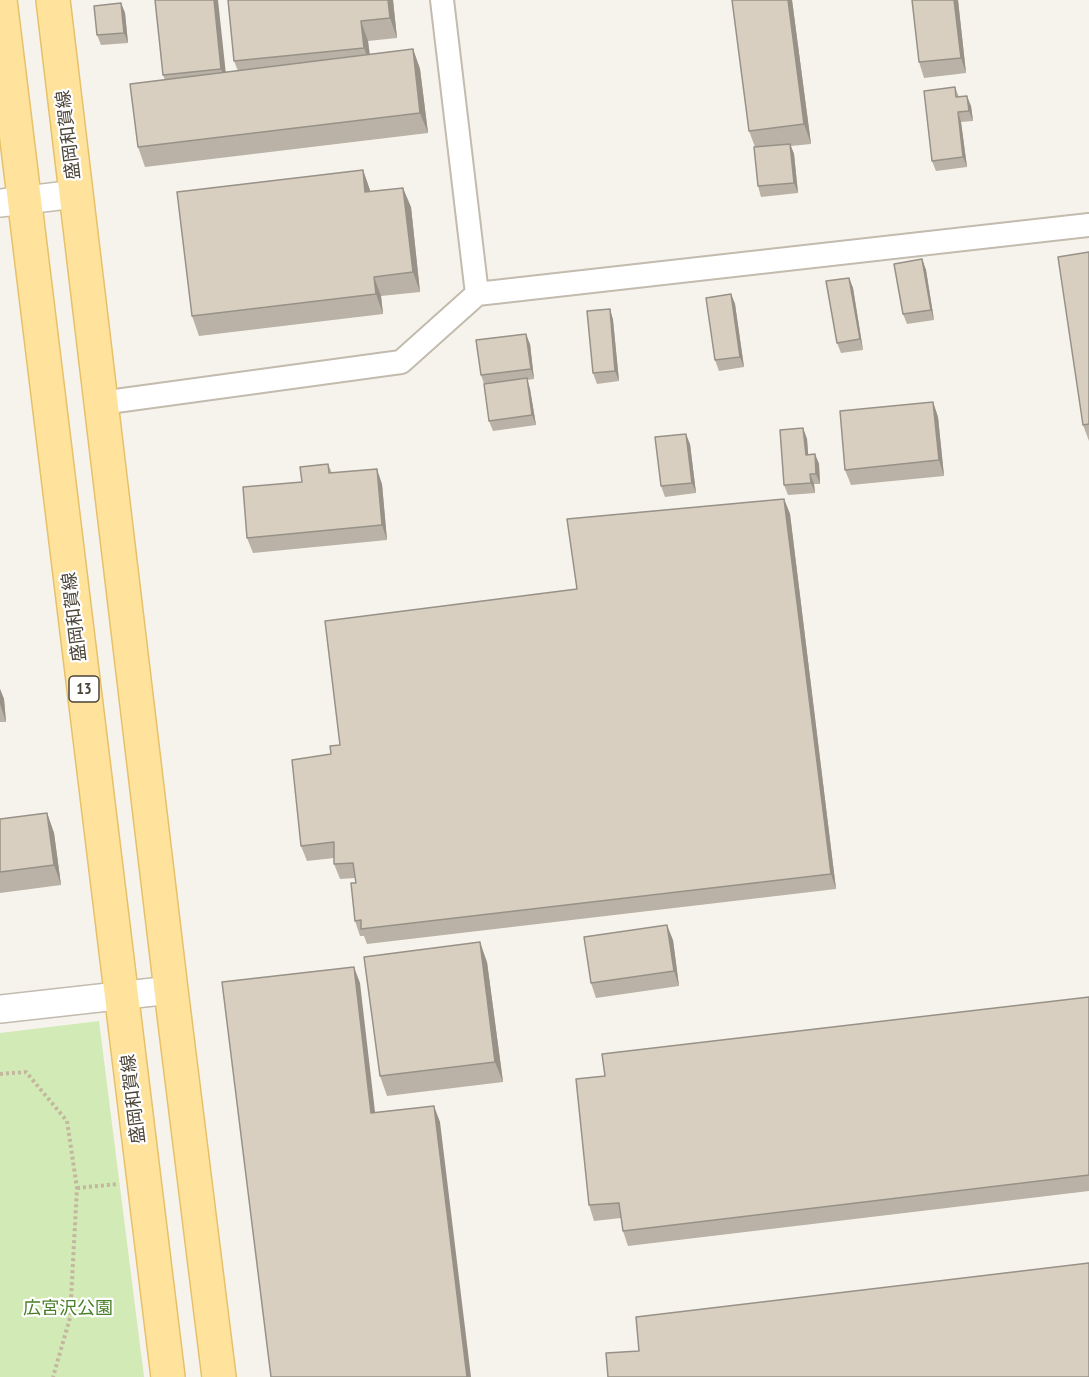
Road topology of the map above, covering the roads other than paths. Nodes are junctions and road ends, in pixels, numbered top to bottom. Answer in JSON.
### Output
{"nodes":[{"id":1,"x":0,"y":0,"type":"edge"},
{"id":2,"x":52,"y":0,"type":"edge"},
{"id":3,"x":442,"y":0,"type":"edge"},
{"id":4,"x":76,"y":194,"type":"junction"},
{"id":5,"x":12,"y":201,"type":"edge"},
{"id":6,"x":1089,"y":225,"type":"edge"},
{"id":7,"x":477,"y":294,"type":"junction"},
{"id":8,"x":101,"y":403,"type":"junction"},
{"id":9,"x":171,"y":990,"type":"junction"},
{"id":10,"x":121,"y":995,"type":"junction"},
{"id":11,"x":0,"y":1009,"type":"edge"},
{"id":12,"x":168,"y":1377,"type":"edge"},
{"id":13,"x":219,"y":1377,"type":"edge"}],
"edges":[{"from":1,"to":5,"type":"main road","name":"盛岡和賀線","number":"13"},
{"from":2,"to":4,"type":"main road","name":"盛岡和賀線"},
{"from":3,"to":7,"type":"street"},
{"from":4,"to":5,"type":"street"},
{"from":4,"to":8,"type":"main road","name":"盛岡和賀線"},
{"from":5,"to":10,"type":"main road","name":"盛岡和賀線","number":"13"},
{"from":6,"to":7,"type":"street"},
{"from":7,"to":8,"type":"street"},
{"from":8,"to":9,"type":"main road","name":"盛岡和賀線"},
{"from":9,"to":10,"type":"street"},
{"from":9,"to":13,"type":"main road","name":"盛岡和賀線"},
{"from":10,"to":11,"type":"street"},
{"from":10,"to":12,"type":"main road","name":"盛岡和賀線","number":"13"}]}
